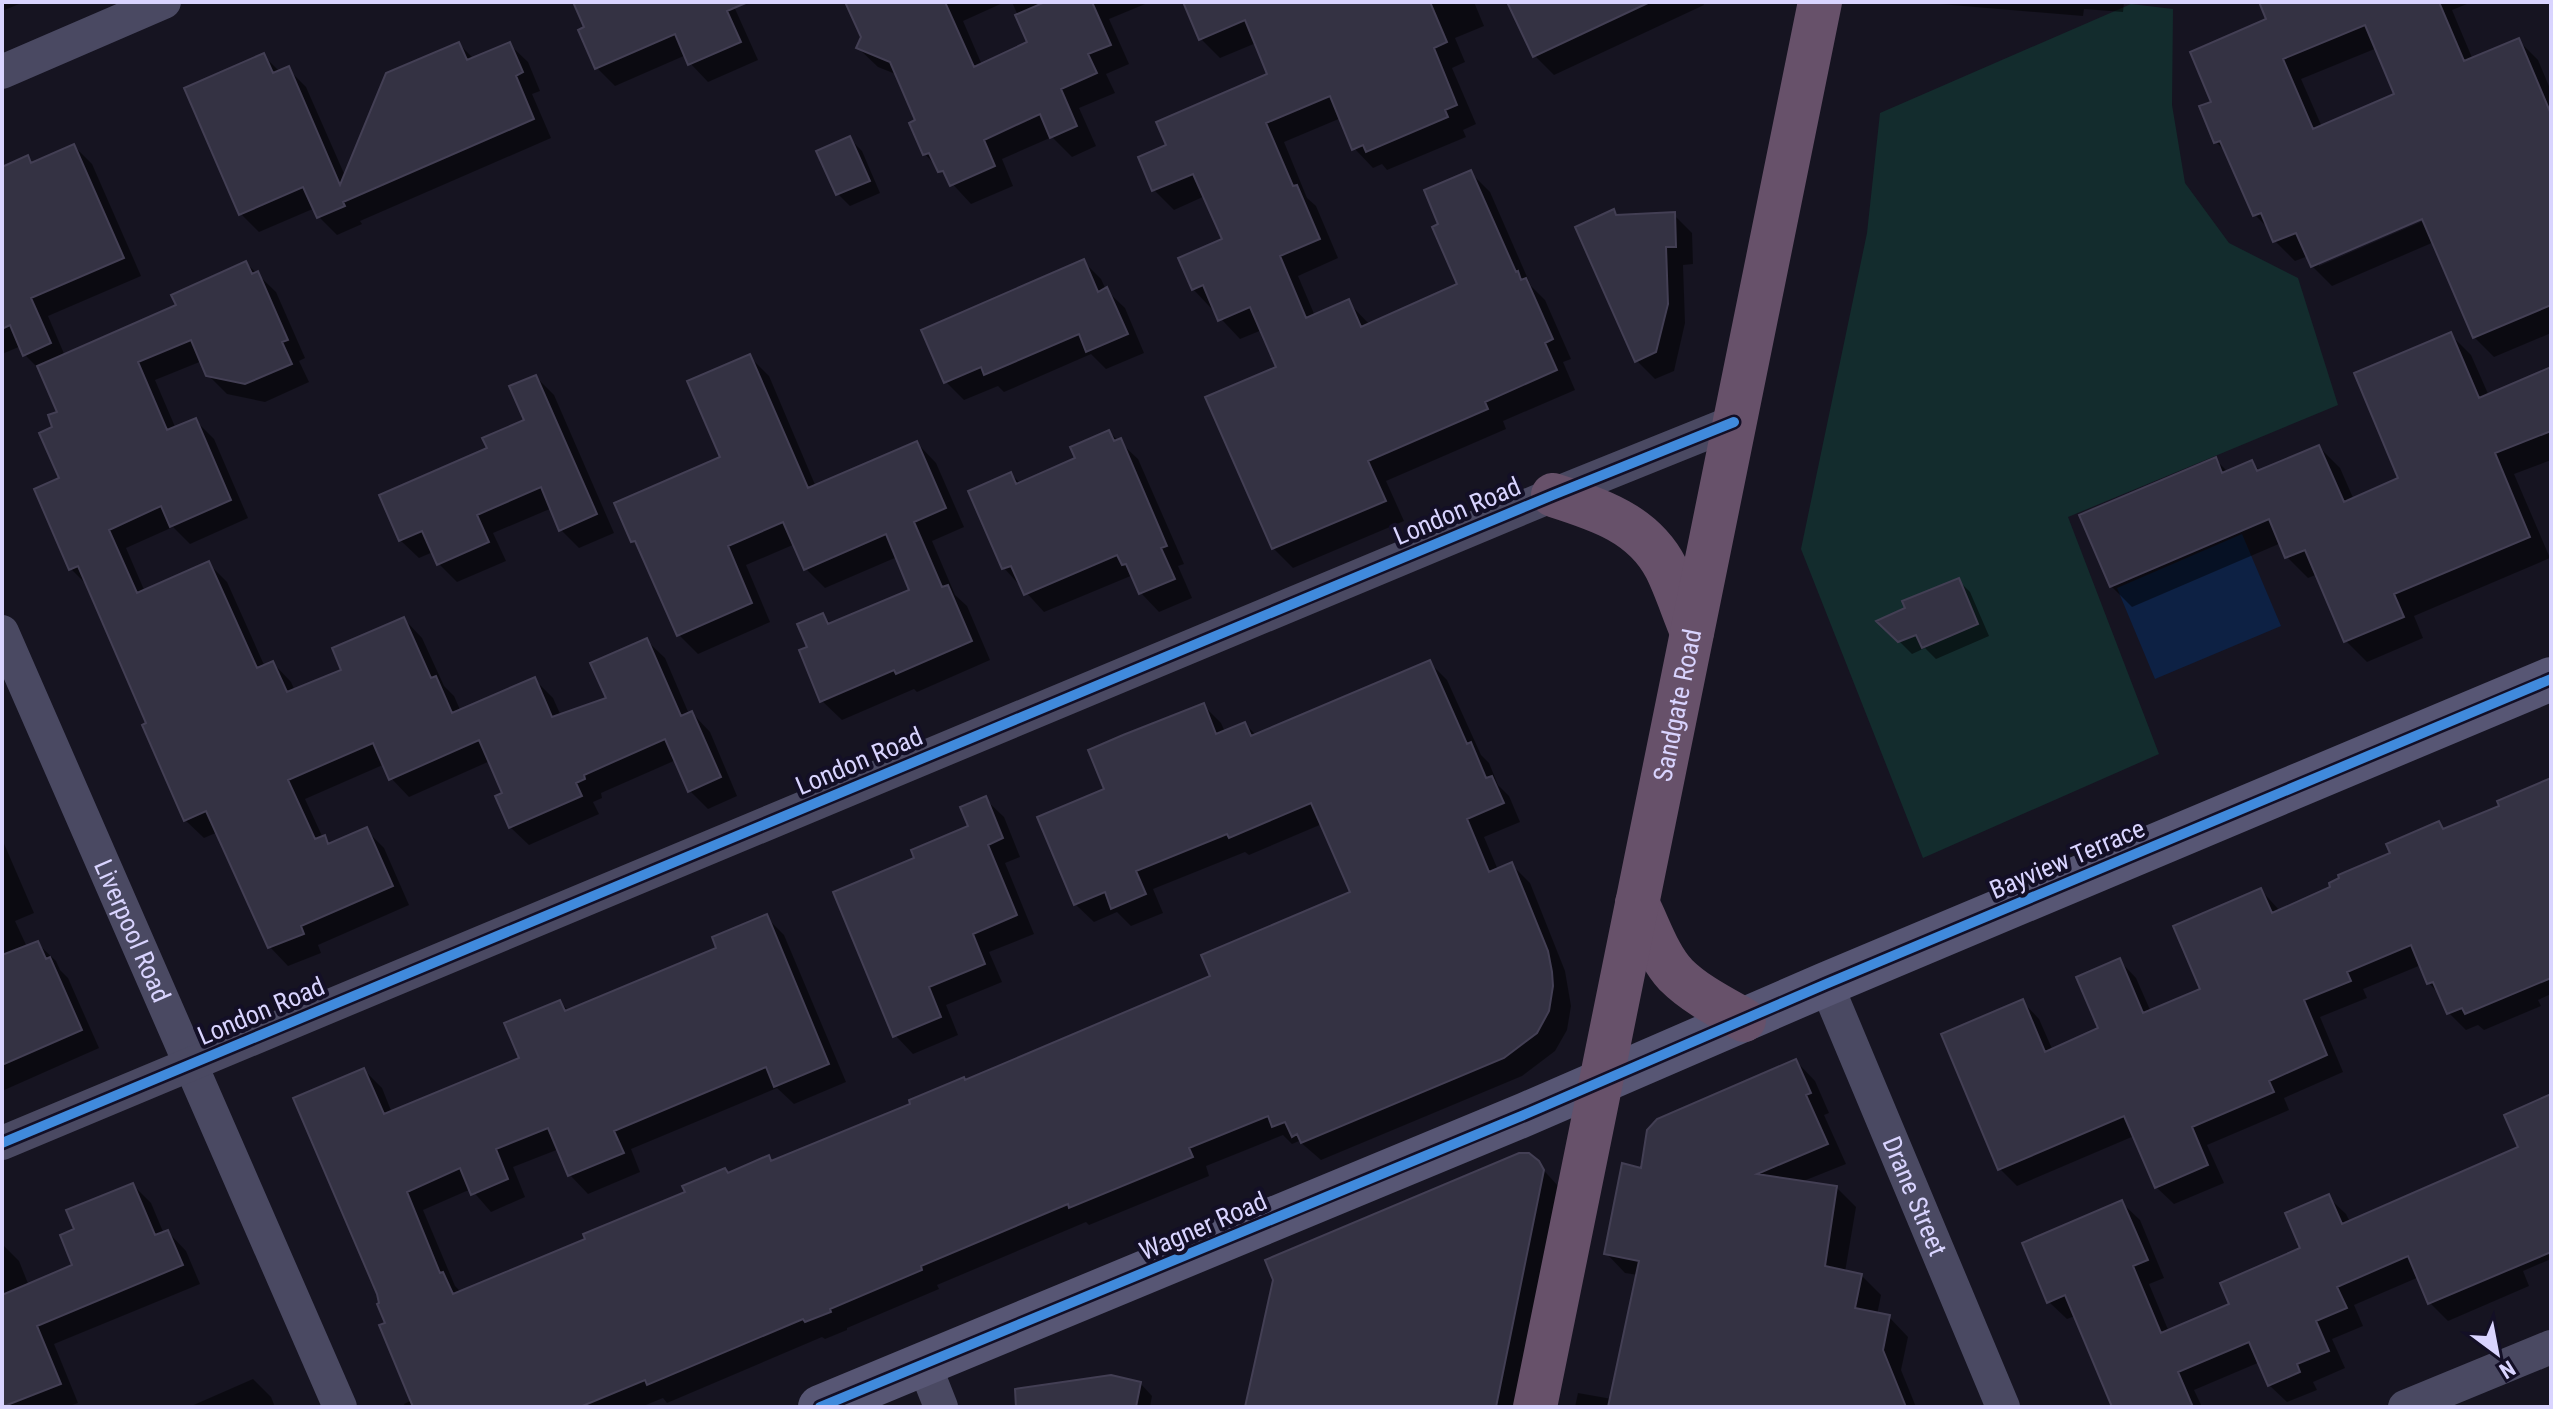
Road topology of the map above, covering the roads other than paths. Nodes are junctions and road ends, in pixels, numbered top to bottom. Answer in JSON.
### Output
{"nodes":[{"id":1,"x":164,"y":2,"type":"edge"},
{"id":2,"x":1820,"y":2,"type":"edge"},
{"id":3,"x":2,"y":72,"type":"edge"},
{"id":4,"x":1734,"y":422,"type":"junction"},
{"id":5,"x":1553,"y":495,"type":"junction"},
{"id":6,"x":2,"y":632,"type":"edge"},
{"id":7,"x":1692,"y":632,"type":"junction"},
{"id":8,"x":2551,"y":679,"type":"edge"},
{"id":9,"x":1637,"y":903,"type":"junction"},
{"id":10,"x":1826,"y":984,"type":"junction"},
{"id":11,"x":1744,"y":1020,"type":"junction"},
{"id":12,"x":191,"y":1064,"type":"junction"},
{"id":13,"x":1601,"y":1082,"type":"junction"},
{"id":14,"x":2,"y":1143,"type":"edge"},
{"id":15,"x":2551,"y":1347,"type":"edge"},
{"id":16,"x":924,"y":1364,"type":"junction"},
{"id":17,"x":340,"y":1407,"type":"edge"},
{"id":18,"x":820,"y":1407,"type":"edge"},
{"id":19,"x":941,"y":1407,"type":"edge"},
{"id":20,"x":1535,"y":1407,"type":"edge"},
{"id":21,"x":2003,"y":1407,"type":"edge"},
{"id":22,"x":2405,"y":1407,"type":"edge"}],
"edges":[{"from":1,"to":3,"type":"street"},
{"from":2,"to":4,"type":"highway","name":"Sandgate Road"},
{"from":4,"to":5,"type":"street","name":"London Road"},
{"from":4,"to":7,"type":"highway","name":"Sandgate Road"},
{"from":5,"to":7,"type":"highway"},
{"from":5,"to":12,"type":"street","name":"London Road"},
{"from":6,"to":12,"type":"street","name":"Liverpool Road"},
{"from":7,"to":9,"type":"highway","name":"Sandgate Road"},
{"from":8,"to":10,"type":"street","name":"Bayview Terrace"},
{"from":9,"to":11,"type":"highway"},
{"from":9,"to":13,"type":"highway","name":"Sandgate Road"},
{"from":10,"to":11,"type":"street","name":"Bayview Terrace"},
{"from":10,"to":21,"type":"street","name":"Drane Street"},
{"from":11,"to":13,"type":"street","name":"Bayview Terrace"},
{"from":12,"to":14,"type":"street","name":"London Road"},
{"from":12,"to":17,"type":"street","name":"Liverpool Road"},
{"from":13,"to":16,"type":"street","name":"Wagner Road"},
{"from":13,"to":20,"type":"highway","name":"Sandgate Road"},
{"from":15,"to":22,"type":"street"},
{"from":16,"to":18,"type":"street","name":"Wagner Road"},
{"from":16,"to":19,"type":"street"}]}
